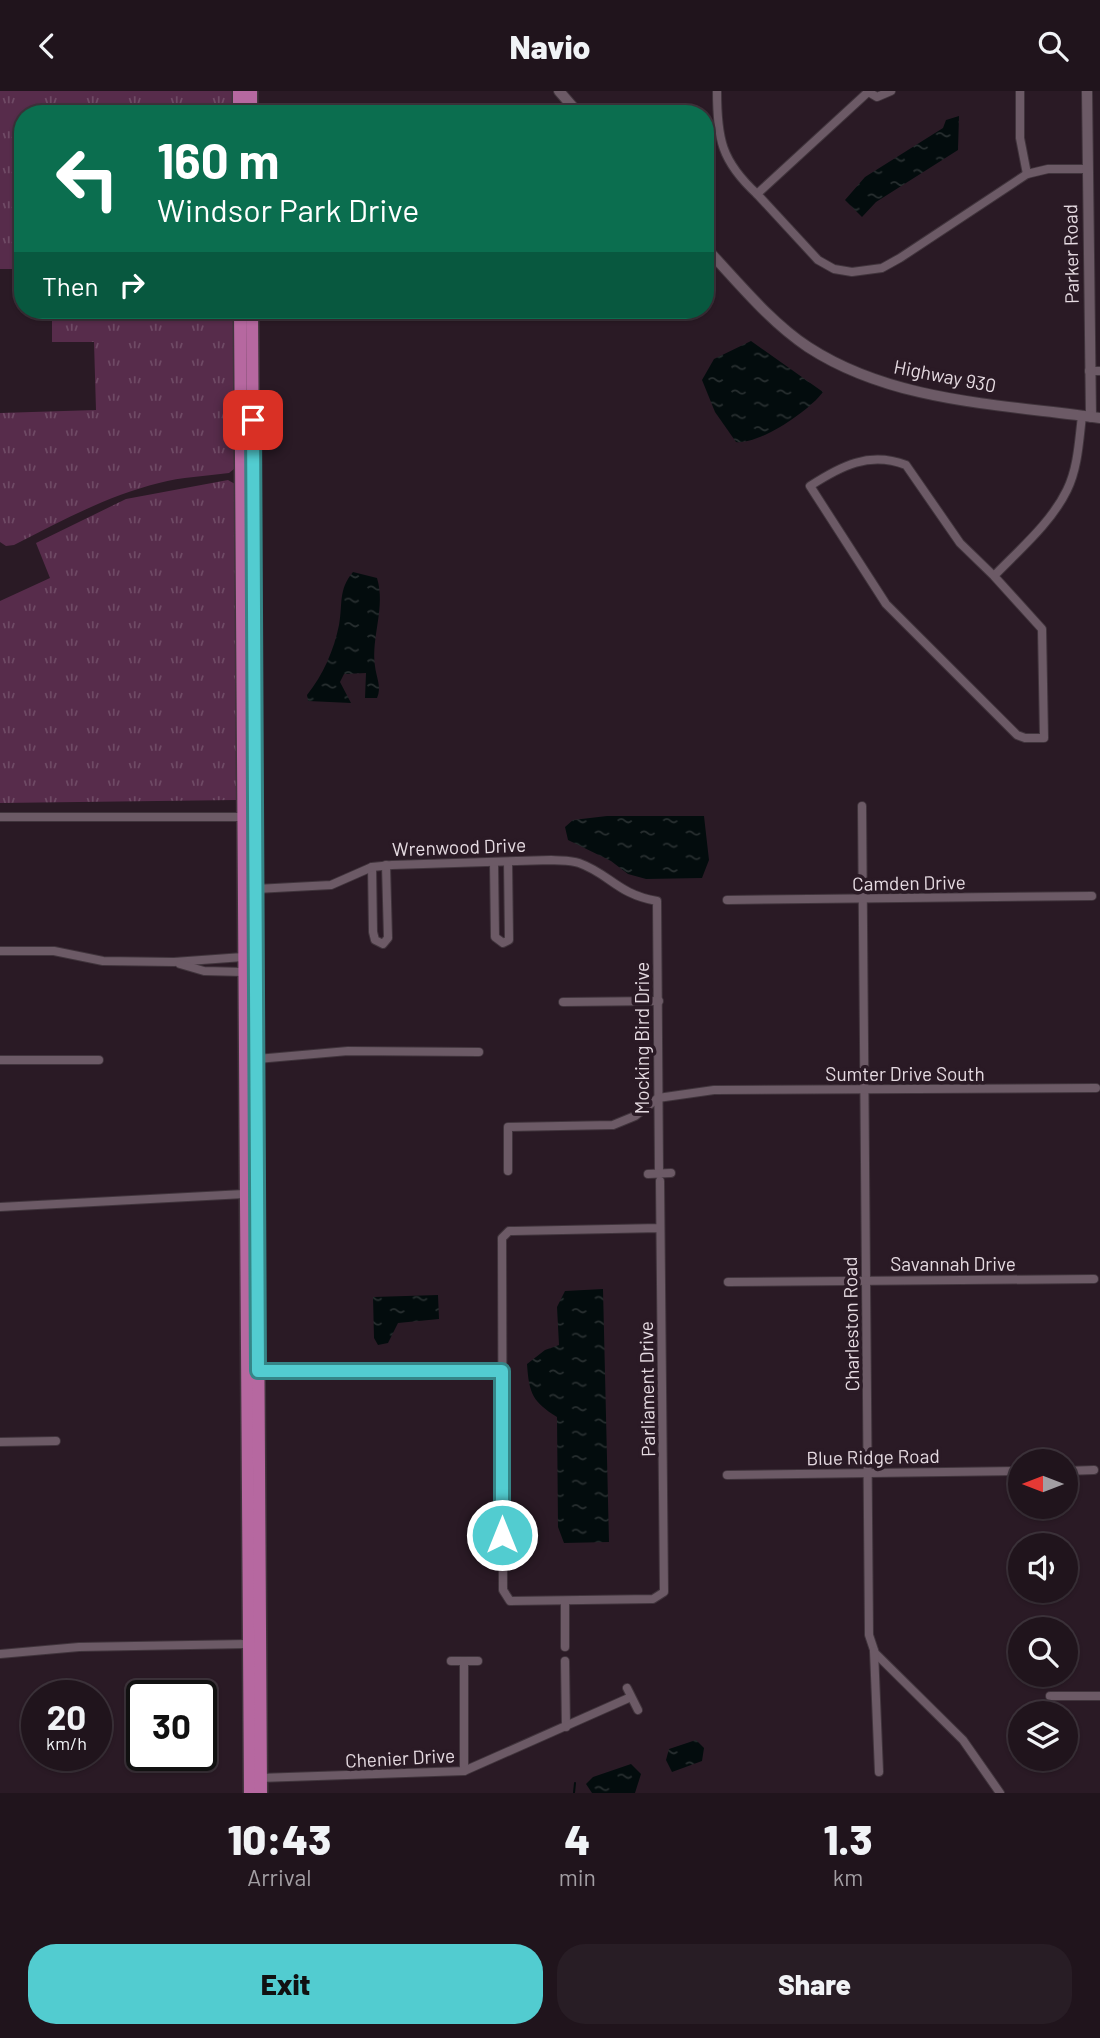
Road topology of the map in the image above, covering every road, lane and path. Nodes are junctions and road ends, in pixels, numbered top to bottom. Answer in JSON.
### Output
{"nodes":[{"id":1,"x":559,"y":91,"type":"edge"},
{"id":2,"x":717,"y":91,"type":"edge"},
{"id":3,"x":891,"y":91,"type":"edge"},
{"id":4,"x":1020,"y":91,"type":"edge"},
{"id":5,"x":1087,"y":91,"type":"edge"},
{"id":6,"x":867,"y":92,"type":"edge"},
{"id":7,"x":571,"y":105,"type":"edge"},
{"id":8,"x":1087,"y":169,"type":"junction"},
{"id":9,"x":1027,"y":174,"type":"junction"},
{"id":10,"x":757,"y":194,"type":"junction"},
{"id":11,"x":714,"y":257,"type":"edge"},
{"id":12,"x":240,"y":319,"type":"edge"},
{"id":13,"x":252,"y":319,"type":"edge"},
{"id":14,"x":1095,"y":371,"type":"edge"},
{"id":15,"x":1091,"y":417,"type":"edge"},
{"id":16,"x":993,"y":576,"type":"junction"},
{"id":17,"x":241,"y":709,"type":"junction"},
{"id":18,"x":255,"y":773,"type":"junction"},
{"id":19,"x":862,"y":806,"type":"dead end"},
{"id":20,"x":0,"y":817,"type":"edge"},
{"id":21,"x":242,"y":817,"type":"junction"},
{"id":22,"x":508,"y":862,"type":"junction"},
{"id":23,"x":494,"y":863,"type":"junction"},
{"id":24,"x":386,"y":865,"type":"junction"},
{"id":25,"x":372,"y":867,"type":"junction"},
{"id":26,"x":256,"y":889,"type":"junction"},
{"id":27,"x":1092,"y":896,"type":"dead end"},
{"id":28,"x":863,"y":899,"type":"junction"},
{"id":29,"x":727,"y":900,"type":"dead end"},
{"id":30,"x":657,"y":901,"type":"joint"},
{"id":31,"x":0,"y":951,"type":"edge"},
{"id":32,"x":243,"y":957,"type":"junction"},
{"id":33,"x":174,"y":962,"type":"junction"},
{"id":34,"x":244,"y":972,"type":"junction"},
{"id":35,"x":659,"y":1001,"type":"junction"},
{"id":36,"x":563,"y":1002,"type":"dead end"},
{"id":37,"x":248,"y":1009,"type":"junction"},
{"id":38,"x":479,"y":1052,"type":"dead end"},
{"id":39,"x":257,"y":1059,"type":"junction"},
{"id":40,"x":0,"y":1060,"type":"edge"},
{"id":41,"x":99,"y":1060,"type":"dead end"},
{"id":42,"x":257,"y":1087,"type":"junction"},
{"id":43,"x":1096,"y":1088,"type":"dead end"},
{"id":44,"x":865,"y":1089,"type":"junction"},
{"id":45,"x":658,"y":1098,"type":"junction"},
{"id":46,"x":508,"y":1171,"type":"dead end"},
{"id":47,"x":671,"y":1173,"type":"dead end"},
{"id":48,"x":648,"y":1174,"type":"dead end"},
{"id":49,"x":660,"y":1177,"type":"junction"},
{"id":50,"x":244,"y":1194,"type":"junction"},
{"id":51,"x":0,"y":1207,"type":"edge"},
{"id":52,"x":660,"y":1228,"type":"junction"},
{"id":53,"x":257,"y":1239,"type":"junction"},
{"id":54,"x":1094,"y":1279,"type":"dead end"},
{"id":55,"x":866,"y":1280,"type":"junction"},
{"id":56,"x":728,"y":1282,"type":"dead end"},
{"id":57,"x":246,"y":1299,"type":"junction"},
{"id":58,"x":258,"y":1347,"type":"junction"},
{"id":59,"x":258,"y":1371,"type":"junction"},
{"id":60,"x":502,"y":1371,"type":"junction"},
{"id":61,"x":56,"y":1441,"type":"dead end"},
{"id":62,"x":0,"y":1442,"type":"edge"},
{"id":63,"x":1094,"y":1470,"type":"dead end"},
{"id":64,"x":1008,"y":1471,"type":"edge"},
{"id":65,"x":1078,"y":1471,"type":"edge"},
{"id":66,"x":868,"y":1473,"type":"junction"},
{"id":67,"x":727,"y":1475,"type":"dead end"},
{"id":68,"x":565,"y":1601,"type":"junction"},
{"id":69,"x":247,"y":1644,"type":"junction"},
{"id":70,"x":565,"y":1647,"type":"dead end"},
{"id":71,"x":874,"y":1651,"type":"junction"},
{"id":72,"x":0,"y":1654,"type":"edge"},
{"id":73,"x":451,"y":1661,"type":"dead end"},
{"id":74,"x":464,"y":1661,"type":"junction"},
{"id":75,"x":478,"y":1661,"type":"dead end"},
{"id":76,"x":565,"y":1661,"type":"dead end"},
{"id":77,"x":626,"y":1688,"type":"dead end"},
{"id":78,"x":259,"y":1695,"type":"junction"},
{"id":79,"x":1050,"y":1696,"type":"dead end"},
{"id":80,"x":1100,"y":1696,"type":"edge"},
{"id":81,"x":631,"y":1697,"type":"junction"},
{"id":82,"x":638,"y":1710,"type":"dead end"},
{"id":83,"x":248,"y":1719,"type":"junction"},
{"id":84,"x":566,"y":1727,"type":"junction"},
{"id":85,"x":464,"y":1770,"type":"junction"},
{"id":86,"x":879,"y":1772,"type":"dead end"},
{"id":87,"x":261,"y":1786,"type":"edge"},
{"id":88,"x":250,"y":1793,"type":"edge"},
{"id":89,"x":1000,"y":1793,"type":"edge"}],
"edges":[{"from":1,"to":7,"type":"street"},
{"from":2,"to":10,"type":"street"},
{"from":3,"to":6,"type":"street"},
{"from":4,"to":9,"type":"street"},
{"from":5,"to":8,"type":"street","name":"Parker Road"},
{"from":6,"to":10,"type":"street"},
{"from":8,"to":9,"type":"street"},
{"from":8,"to":14,"type":"street","name":"Parker Road"},
{"from":9,"to":10,"type":"street"},
{"from":11,"to":15,"type":"street","name":"Highway 930"},
{"from":12,"to":17,"type":"main road"},
{"from":13,"to":18,"type":"main road"},
{"from":14,"to":15,"type":"street","name":"Parker Road"},
{"from":15,"to":16,"type":"street"},
{"from":16,"to":16,"type":"street"},
{"from":17,"to":18,"type":"main road"},
{"from":17,"to":21,"type":"main road"},
{"from":18,"to":26,"type":"main road"},
{"from":19,"to":28,"type":"street","name":"Charleston Road"},
{"from":20,"to":21,"type":"street"},
{"from":21,"to":26,"type":"main road"},
{"from":21,"to":32,"type":"main road"},
{"from":22,"to":23,"type":"street","name":"Wrenwood Drive"},
{"from":22,"to":23,"type":"street"},
{"from":22,"to":30,"type":"street","name":"Wrenwood Drive"},
{"from":23,"to":24,"type":"street","name":"Wrenwood Drive"},
{"from":24,"to":25,"type":"street","name":"Wrenwood Drive"},
{"from":24,"to":25,"type":"street"},
{"from":25,"to":26,"type":"street","name":"Wrenwood Drive"},
{"from":26,"to":39,"type":"main road"},
{"from":27,"to":28,"type":"street","name":"Camden Drive"},
{"from":28,"to":29,"type":"street","name":"Camden Drive"},
{"from":28,"to":44,"type":"street","name":"Charleston Road"},
{"from":30,"to":35,"type":"street","name":"Mocking Bird Drive"},
{"from":31,"to":33,"type":"street"},
{"from":32,"to":33,"type":"street"},
{"from":32,"to":34,"type":"main road"},
{"from":32,"to":37,"type":"main road"},
{"from":33,"to":34,"type":"street"},
{"from":34,"to":37,"type":"main road"},
{"from":35,"to":36,"type":"street"},
{"from":35,"to":45,"type":"street","name":"Mocking Bird Drive"},
{"from":37,"to":42,"type":"main road"},
{"from":37,"to":50,"type":"main road"},
{"from":38,"to":39,"type":"street"},
{"from":39,"to":42,"type":"main road"},
{"from":40,"to":41,"type":"street"},
{"from":42,"to":53,"type":"main road"},
{"from":43,"to":44,"type":"street","name":"Sumter Drive South"},
{"from":44,"to":45,"type":"street","name":"Sumter Drive South"},
{"from":44,"to":55,"type":"street","name":"Charleston Road"},
{"from":45,"to":46,"type":"street"},
{"from":45,"to":49,"type":"street","name":"Mocking Bird Drive"},
{"from":47,"to":49,"type":"street"},
{"from":48,"to":49,"type":"street"},
{"from":49,"to":52,"type":"street","name":"Parliament Drive"},
{"from":50,"to":51,"type":"street"},
{"from":50,"to":53,"type":"main road"},
{"from":50,"to":57,"type":"main road"},
{"from":52,"to":60,"type":"street"},
{"from":52,"to":68,"type":"street","name":"Parliament Drive"},
{"from":53,"to":58,"type":"main road"},
{"from":54,"to":55,"type":"street","name":"Savannah Drive"},
{"from":55,"to":56,"type":"street","name":"Savannah Drive"},
{"from":55,"to":66,"type":"street","name":"Charleston Road"},
{"from":57,"to":58,"type":"main road"},
{"from":57,"to":69,"type":"main road"},
{"from":58,"to":59,"type":"main road"},
{"from":59,"to":60,"type":"street"},
{"from":59,"to":78,"type":"main road"},
{"from":60,"to":68,"type":"street"},
{"from":61,"to":62,"type":"street"},
{"from":63,"to":65,"type":"street"},
{"from":64,"to":66,"type":"street","name":"Blue Ridge Road"},
{"from":66,"to":67,"type":"street","name":"Blue Ridge Road"},
{"from":66,"to":71,"type":"street","name":"Charleston Road"},
{"from":68,"to":70,"type":"street"},
{"from":69,"to":72,"type":"street"},
{"from":69,"to":78,"type":"main road"},
{"from":69,"to":83,"type":"main road"},
{"from":71,"to":86,"type":"street","name":"Charleston Road"},
{"from":71,"to":89,"type":"street"},
{"from":73,"to":74,"type":"street"},
{"from":74,"to":75,"type":"street"},
{"from":74,"to":85,"type":"street"},
{"from":76,"to":84,"type":"street"},
{"from":77,"to":81,"type":"street"},
{"from":78,"to":87,"type":"main road"},
{"from":79,"to":80,"type":"street"},
{"from":81,"to":82,"type":"street"},
{"from":81,"to":84,"type":"street","name":"Chenier Drive"},
{"from":83,"to":87,"type":"street"},
{"from":83,"to":88,"type":"main road"},
{"from":84,"to":85,"type":"street","name":"Chenier Drive"},
{"from":85,"to":87,"type":"street","name":"Chenier Drive"}]}
